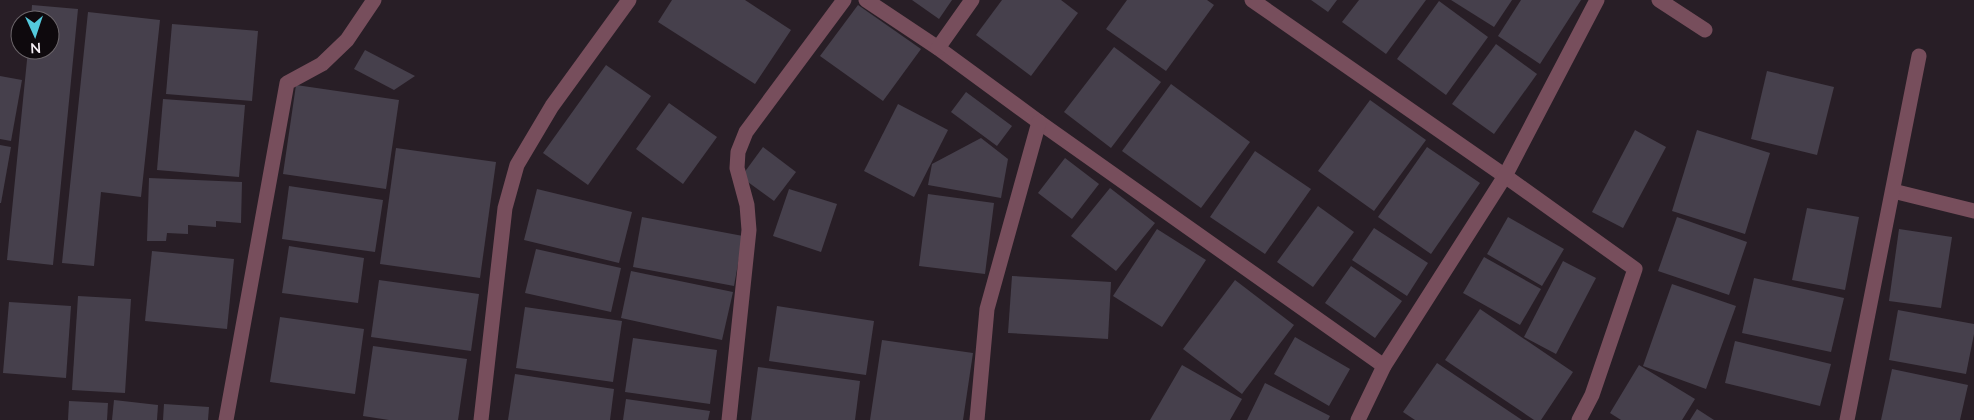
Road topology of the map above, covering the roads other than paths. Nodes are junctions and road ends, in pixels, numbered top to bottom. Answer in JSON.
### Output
{"nodes":[{"id":1,"x":374,"y":0,"type":"edge"},
{"id":2,"x":629,"y":0,"type":"edge"},
{"id":3,"x":844,"y":0,"type":"edge"},
{"id":4,"x":866,"y":0,"type":"edge"},
{"id":5,"x":972,"y":0,"type":"edge"},
{"id":6,"x":1252,"y":0,"type":"edge"},
{"id":7,"x":1597,"y":0,"type":"edge"},
{"id":8,"x":1659,"y":0,"type":"edge"},
{"id":9,"x":1705,"y":30,"type":"dead end"},
{"id":10,"x":938,"y":48,"type":"junction"},
{"id":11,"x":1919,"y":56,"type":"dead end"},
{"id":12,"x":1039,"y":122,"type":"junction"},
{"id":13,"x":1505,"y":176,"type":"junction"},
{"id":14,"x":1893,"y":191,"type":"junction"},
{"id":15,"x":1974,"y":211,"type":"edge"},
{"id":16,"x":1384,"y":366,"type":"junction"},
{"id":17,"x":226,"y":420,"type":"edge"},
{"id":18,"x":481,"y":420,"type":"edge"},
{"id":19,"x":728,"y":420,"type":"edge"},
{"id":20,"x":977,"y":420,"type":"edge"},
{"id":21,"x":1358,"y":420,"type":"edge"},
{"id":22,"x":1579,"y":420,"type":"edge"},
{"id":23,"x":1847,"y":420,"type":"edge"}],
"edges":[{"from":1,"to":17,"type":"street"},
{"from":2,"to":18,"type":"street"},
{"from":3,"to":19,"type":"street"},
{"from":4,"to":10,"type":"street"},
{"from":5,"to":10,"type":"street"},
{"from":6,"to":13,"type":"street"},
{"from":7,"to":13,"type":"street"},
{"from":8,"to":9,"type":"street"},
{"from":10,"to":12,"type":"street"},
{"from":11,"to":14,"type":"street"},
{"from":12,"to":16,"type":"street"},
{"from":12,"to":20,"type":"street"},
{"from":13,"to":16,"type":"street"},
{"from":13,"to":22,"type":"street"},
{"from":14,"to":15,"type":"street"},
{"from":14,"to":23,"type":"street"},
{"from":16,"to":21,"type":"street"}]}
